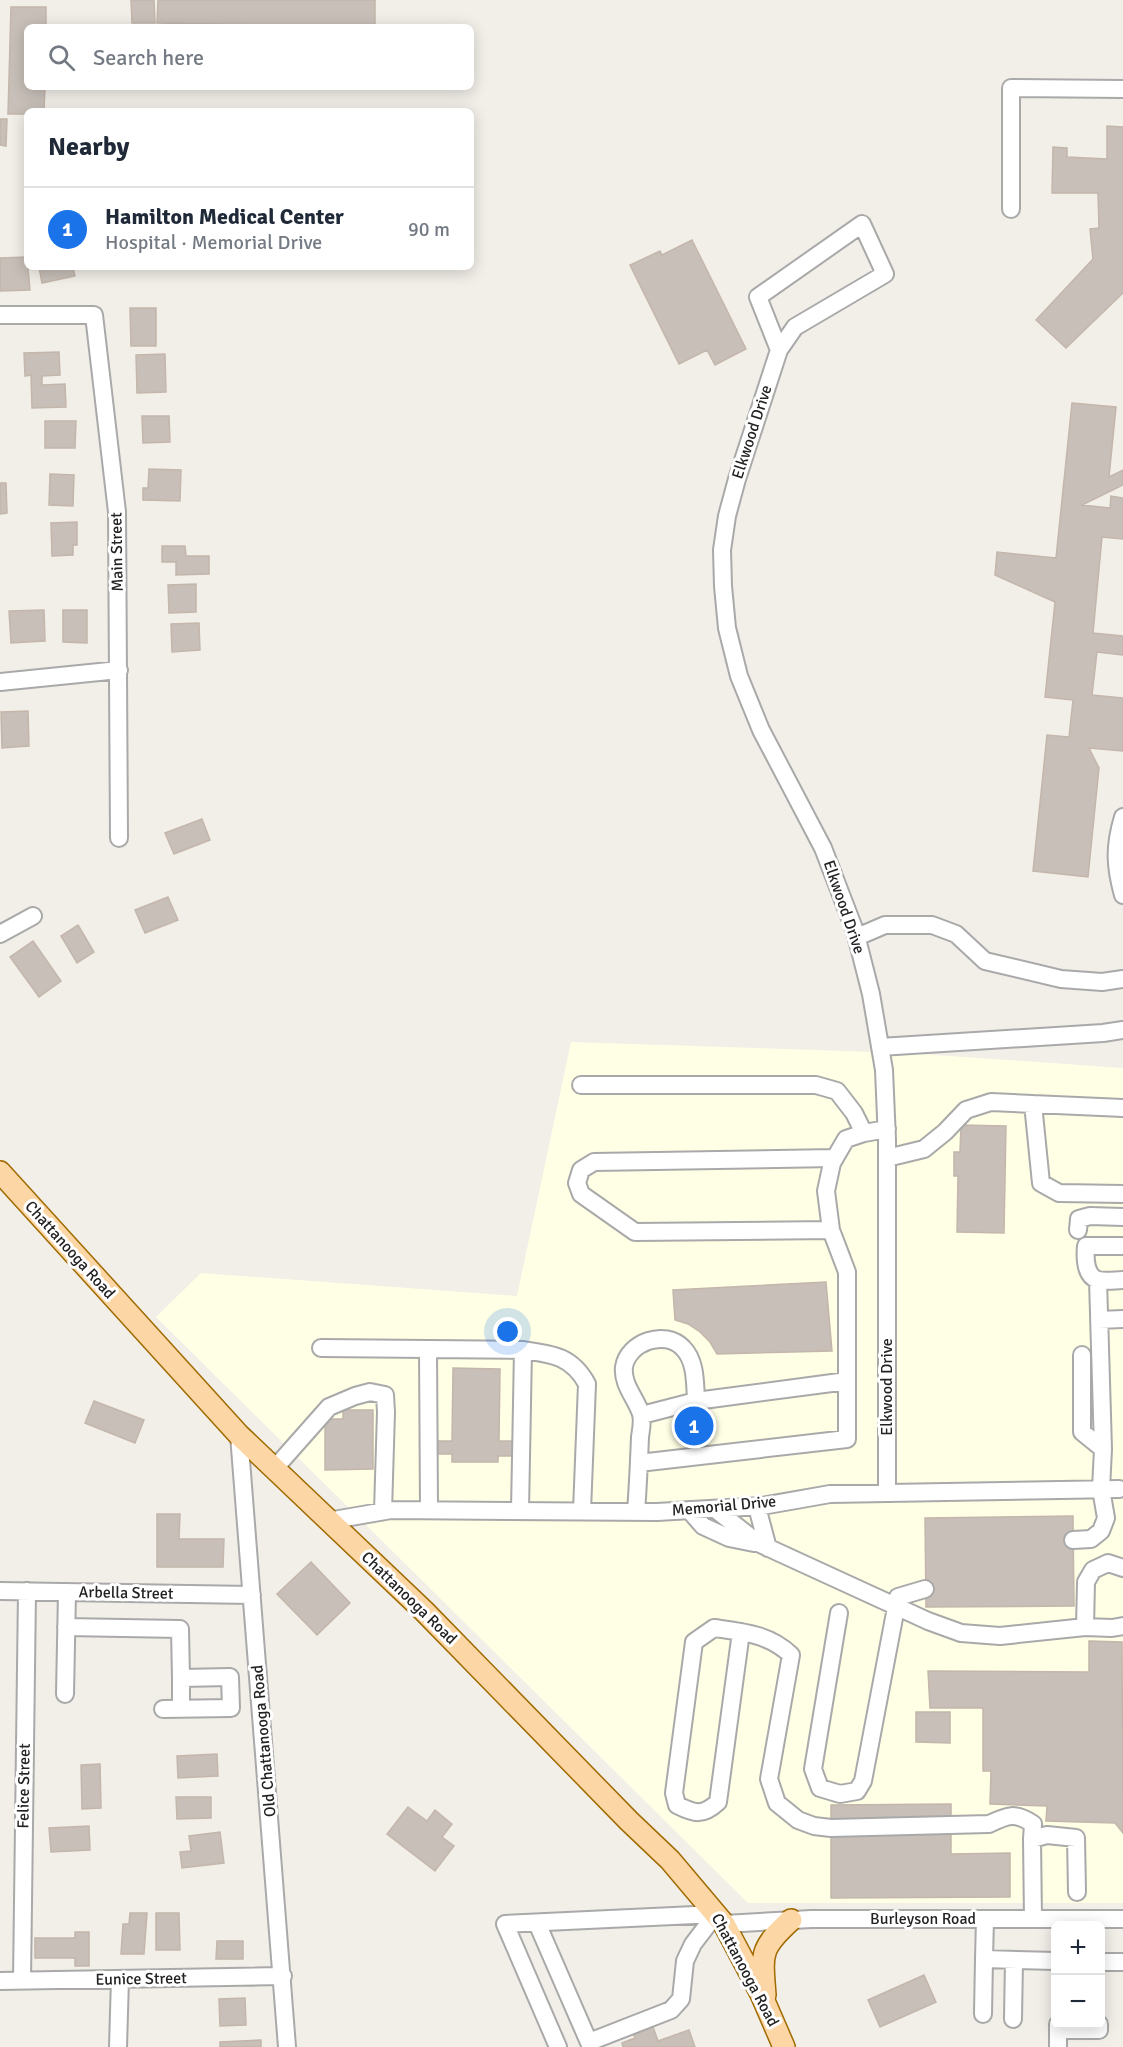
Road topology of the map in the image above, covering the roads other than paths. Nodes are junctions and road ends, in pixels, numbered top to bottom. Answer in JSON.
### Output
{"nodes":[{"id":1,"x":1123,"y":89,"type":"edge"},
{"id":2,"x":1011,"y":209,"type":"dead end"},
{"id":3,"x":0,"y":315,"type":"edge"},
{"id":4,"x":779,"y":350,"type":"junction"},
{"id":5,"x":120,"y":670,"type":"junction"},
{"id":6,"x":0,"y":682,"type":"edge"},
{"id":7,"x":1123,"y":818,"type":"edge"},
{"id":8,"x":120,"y":838,"type":"dead end"},
{"id":9,"x":1123,"y":895,"type":"edge"},
{"id":10,"x":33,"y":916,"type":"dead end"},
{"id":11,"x":0,"y":934,"type":"edge"},
{"id":12,"x":856,"y":937,"type":"junction"},
{"id":13,"x":1123,"y":979,"type":"edge"},
{"id":14,"x":1123,"y":1030,"type":"edge"},
{"id":15,"x":880,"y":1047,"type":"junction"},
{"id":16,"x":581,"y":1085,"type":"dead end"},
{"id":17,"x":1033,"y":1104,"type":"junction"},
{"id":18,"x":1123,"y":1108,"type":"edge"},
{"id":19,"x":887,"y":1129,"type":"junction"},
{"id":20,"x":864,"y":1133,"type":"junction"},
{"id":21,"x":835,"y":1158,"type":"junction"},
{"id":22,"x":887,"y":1158,"type":"junction"},
{"id":23,"x":0,"y":1172,"type":"edge"},
{"id":24,"x":1123,"y":1194,"type":"edge"},
{"id":25,"x":1123,"y":1217,"type":"edge"},
{"id":26,"x":831,"y":1230,"type":"junction"},
{"id":27,"x":1078,"y":1230,"type":"dead end"},
{"id":28,"x":1123,"y":1246,"type":"edge"},
{"id":29,"x":1098,"y":1280,"type":"junction"},
{"id":30,"x":1123,"y":1280,"type":"edge"},
{"id":31,"x":1123,"y":1319,"type":"edge"},
{"id":32,"x":1099,"y":1320,"type":"junction"},
{"id":33,"x":321,"y":1348,"type":"dead end"},
{"id":34,"x":428,"y":1349,"type":"junction"},
{"id":35,"x":523,"y":1350,"type":"junction"},
{"id":36,"x":1082,"y":1355,"type":"dead end"},
{"id":37,"x":847,"y":1380,"type":"junction"},
{"id":38,"x":696,"y":1401,"type":"junction"},
{"id":39,"x":642,"y":1415,"type":"junction"},
{"id":40,"x":239,"y":1435,"type":"junction"},
{"id":41,"x":1103,"y":1449,"type":"junction"},
{"id":42,"x":639,"y":1464,"type":"junction"},
{"id":43,"x":275,"y":1468,"type":"junction"},
{"id":44,"x":1101,"y":1489,"type":"junction"},
{"id":45,"x":1119,"y":1489,"type":"dead end"},
{"id":46,"x":887,"y":1492,"type":"junction"},
{"id":47,"x":757,"y":1507,"type":"junction"},
{"id":48,"x":716,"y":1509,"type":"junction"},
{"id":49,"x":429,"y":1510,"type":"junction"},
{"id":50,"x":689,"y":1510,"type":"junction"},
{"id":51,"x":383,"y":1511,"type":"junction"},
{"id":52,"x":520,"y":1511,"type":"junction"},
{"id":53,"x":582,"y":1511,"type":"junction"},
{"id":54,"x":636,"y":1511,"type":"junction"},
{"id":55,"x":328,"y":1521,"type":"junction"},
{"id":56,"x":1073,"y":1540,"type":"dead end"},
{"id":57,"x":763,"y":1546,"type":"junction"},
{"id":58,"x":1123,"y":1568,"type":"edge"},
{"id":59,"x":925,"y":1589,"type":"dead end"},
{"id":60,"x":0,"y":1591,"type":"edge"},
{"id":61,"x":27,"y":1591,"type":"junction"},
{"id":62,"x":66,"y":1592,"type":"junction"},
{"id":63,"x":252,"y":1595,"type":"junction"},
{"id":64,"x":897,"y":1607,"type":"junction"},
{"id":65,"x":839,"y":1612,"type":"dead end"},
{"id":66,"x":1123,"y":1626,"type":"edge"},
{"id":67,"x":66,"y":1627,"type":"junction"},
{"id":68,"x":1085,"y":1627,"type":"junction"},
{"id":69,"x":741,"y":1632,"type":"junction"},
{"id":70,"x":231,"y":1677,"type":"junction"},
{"id":71,"x":258,"y":1677,"type":"junction"},
{"id":72,"x":181,"y":1678,"type":"junction"},
{"id":73,"x":65,"y":1694,"type":"dead end"},
{"id":74,"x":163,"y":1709,"type":"dead end"},
{"id":75,"x":181,"y":1709,"type":"junction"},
{"id":76,"x":1032,"y":1839,"type":"junction"},
{"id":77,"x":1077,"y":1892,"type":"dead end"},
{"id":78,"x":720,"y":1919,"type":"junction"},
{"id":79,"x":985,"y":1919,"type":"junction"},
{"id":80,"x":1033,"y":1919,"type":"junction"},
{"id":81,"x":1123,"y":1919,"type":"edge"},
{"id":82,"x":791,"y":1920,"type":"junction"},
{"id":83,"x":1066,"y":1921,"type":"edge"},
{"id":84,"x":1096,"y":1921,"type":"edge"},
{"id":85,"x":537,"y":1923,"type":"junction"},
{"id":86,"x":984,"y":1959,"type":"junction"},
{"id":87,"x":1014,"y":1960,"type":"junction"},
{"id":88,"x":1051,"y":1961,"type":"edge"},
{"id":89,"x":1105,"y":1962,"type":"edge"},
{"id":90,"x":1123,"y":1962,"type":"edge"},
{"id":91,"x":283,"y":1976,"type":"junction"},
{"id":92,"x":120,"y":1979,"type":"junction"},
{"id":93,"x":0,"y":1981,"type":"edge"},
{"id":94,"x":22,"y":1981,"type":"junction"},
{"id":95,"x":766,"y":2004,"type":"junction"},
{"id":96,"x":983,"y":2013,"type":"dead end"},
{"id":97,"x":1013,"y":2019,"type":"dead end"},
{"id":98,"x":1099,"y":2029,"type":"edge"},
{"id":99,"x":1058,"y":2034,"type":"edge"},
{"id":100,"x":590,"y":2045,"type":"edge"},
{"id":101,"x":117,"y":2047,"type":"edge"},
{"id":102,"x":287,"y":2047,"type":"edge"},
{"id":103,"x":558,"y":2047,"type":"edge"},
{"id":104,"x":784,"y":2047,"type":"edge"}],
"edges":[{"from":1,"to":2,"type":"street"},
{"from":3,"to":5,"type":"street","name":"Main Street"},
{"from":4,"to":4,"type":"street","name":"Elkwood Drive"},
{"from":4,"to":12,"type":"street","name":"Elkwood Drive"},
{"from":5,"to":6,"type":"street"},
{"from":5,"to":8,"type":"street","name":"Main Street"},
{"from":7,"to":9,"type":"street"},
{"from":10,"to":11,"type":"street"},
{"from":12,"to":13,"type":"street"},
{"from":12,"to":15,"type":"street","name":"Elkwood Drive"},
{"from":14,"to":15,"type":"street"},
{"from":15,"to":19,"type":"street","name":"Elkwood Drive"},
{"from":16,"to":20,"type":"street"},
{"from":17,"to":18,"type":"street"},
{"from":17,"to":22,"type":"street"},
{"from":17,"to":24,"type":"street"},
{"from":19,"to":20,"type":"street"},
{"from":19,"to":22,"type":"street","name":"Elkwood Drive"},
{"from":20,"to":21,"type":"street"},
{"from":21,"to":26,"type":"street"},
{"from":21,"to":26,"type":"street"},
{"from":22,"to":46,"type":"street","name":"Elkwood Drive"},
{"from":23,"to":40,"type":"main road","name":"Chattanooga Road"},
{"from":25,"to":27,"type":"street"},
{"from":26,"to":37,"type":"street"},
{"from":28,"to":29,"type":"street"},
{"from":29,"to":30,"type":"street"},
{"from":29,"to":32,"type":"street"},
{"from":31,"to":32,"type":"street"},
{"from":32,"to":41,"type":"street"},
{"from":33,"to":34,"type":"street"},
{"from":34,"to":35,"type":"street"},
{"from":34,"to":49,"type":"street"},
{"from":35,"to":52,"type":"street"},
{"from":35,"to":53,"type":"street"},
{"from":36,"to":41,"type":"street"},
{"from":37,"to":38,"type":"street"},
{"from":37,"to":42,"type":"street"},
{"from":38,"to":39,"type":"street"},
{"from":38,"to":39,"type":"street"},
{"from":39,"to":42,"type":"street"},
{"from":40,"to":43,"type":"main road","name":"Chattanooga Road"},
{"from":40,"to":63,"type":"street","name":"Old Chattanooga Road"},
{"from":41,"to":44,"type":"street"},
{"from":42,"to":54,"type":"street"},
{"from":43,"to":51,"type":"street"},
{"from":43,"to":55,"type":"main road","name":"Chattanooga Road"},
{"from":44,"to":45,"type":"street","name":"Memorial Drive"},
{"from":44,"to":46,"type":"street","name":"Memorial Drive"},
{"from":44,"to":56,"type":"street"},
{"from":46,"to":47,"type":"street","name":"Memorial Drive"},
{"from":47,"to":48,"type":"street","name":"Memorial Drive"},
{"from":47,"to":57,"type":"street"},
{"from":48,"to":50,"type":"street","name":"Memorial Drive"},
{"from":48,"to":57,"type":"street"},
{"from":49,"to":51,"type":"street","name":"Memorial Drive"},
{"from":49,"to":52,"type":"street","name":"Memorial Drive"},
{"from":50,"to":54,"type":"street","name":"Memorial Drive"},
{"from":50,"to":57,"type":"street"},
{"from":51,"to":55,"type":"street","name":"Memorial Drive"},
{"from":52,"to":53,"type":"street","name":"Memorial Drive"},
{"from":53,"to":54,"type":"street","name":"Memorial Drive"},
{"from":55,"to":78,"type":"main road","name":"Chattanooga Road"},
{"from":57,"to":64,"type":"street"},
{"from":58,"to":68,"type":"street"},
{"from":59,"to":64,"type":"street"},
{"from":60,"to":61,"type":"street","name":"Arbella Street"},
{"from":61,"to":62,"type":"street","name":"Arbella Street"},
{"from":61,"to":94,"type":"street","name":"Felice Street"},
{"from":62,"to":63,"type":"street","name":"Arbella Street"},
{"from":62,"to":67,"type":"street"},
{"from":63,"to":71,"type":"street","name":"Old Chattanooga Road"},
{"from":64,"to":65,"type":"street"},
{"from":64,"to":68,"type":"street"},
{"from":66,"to":68,"type":"street"},
{"from":67,"to":72,"type":"street"},
{"from":67,"to":73,"type":"street"},
{"from":69,"to":69,"type":"street"},
{"from":69,"to":76,"type":"street"},
{"from":70,"to":71,"type":"street"},
{"from":70,"to":72,"type":"street"},
{"from":70,"to":75,"type":"street"},
{"from":71,"to":91,"type":"street","name":"Old Chattanooga Road"},
{"from":72,"to":75,"type":"street"},
{"from":74,"to":75,"type":"street"},
{"from":76,"to":77,"type":"street"},
{"from":76,"to":80,"type":"street"},
{"from":78,"to":82,"type":"street","name":"Burleyson Road"},
{"from":78,"to":85,"type":"street","name":"Burleyson Road"},
{"from":78,"to":95,"type":"main road","name":"Chattanooga Road"},
{"from":78,"to":100,"type":"street"},
{"from":79,"to":80,"type":"street","name":"Burleyson Road"},
{"from":79,"to":82,"type":"street","name":"Burleyson Road"},
{"from":79,"to":86,"type":"street"},
{"from":80,"to":83,"type":"street","name":"Burleyson Road"},
{"from":81,"to":84,"type":"street","name":"Burleyson Road"},
{"from":82,"to":95,"type":"main road"},
{"from":85,"to":100,"type":"street"},
{"from":85,"to":103,"type":"street","name":"Burleyson Road"},
{"from":86,"to":87,"type":"street"},
{"from":86,"to":96,"type":"street"},
{"from":87,"to":88,"type":"street"},
{"from":87,"to":97,"type":"street"},
{"from":89,"to":90,"type":"street"},
{"from":91,"to":92,"type":"street","name":"Eunice Street"},
{"from":91,"to":102,"type":"street","name":"Old Chattanooga Road"},
{"from":92,"to":94,"type":"street","name":"Eunice Street"},
{"from":92,"to":101,"type":"street"},
{"from":93,"to":94,"type":"street","name":"Eunice Street"},
{"from":95,"to":104,"type":"main road","name":"Chattanooga Road"},
{"from":98,"to":99,"type":"street"}]}
